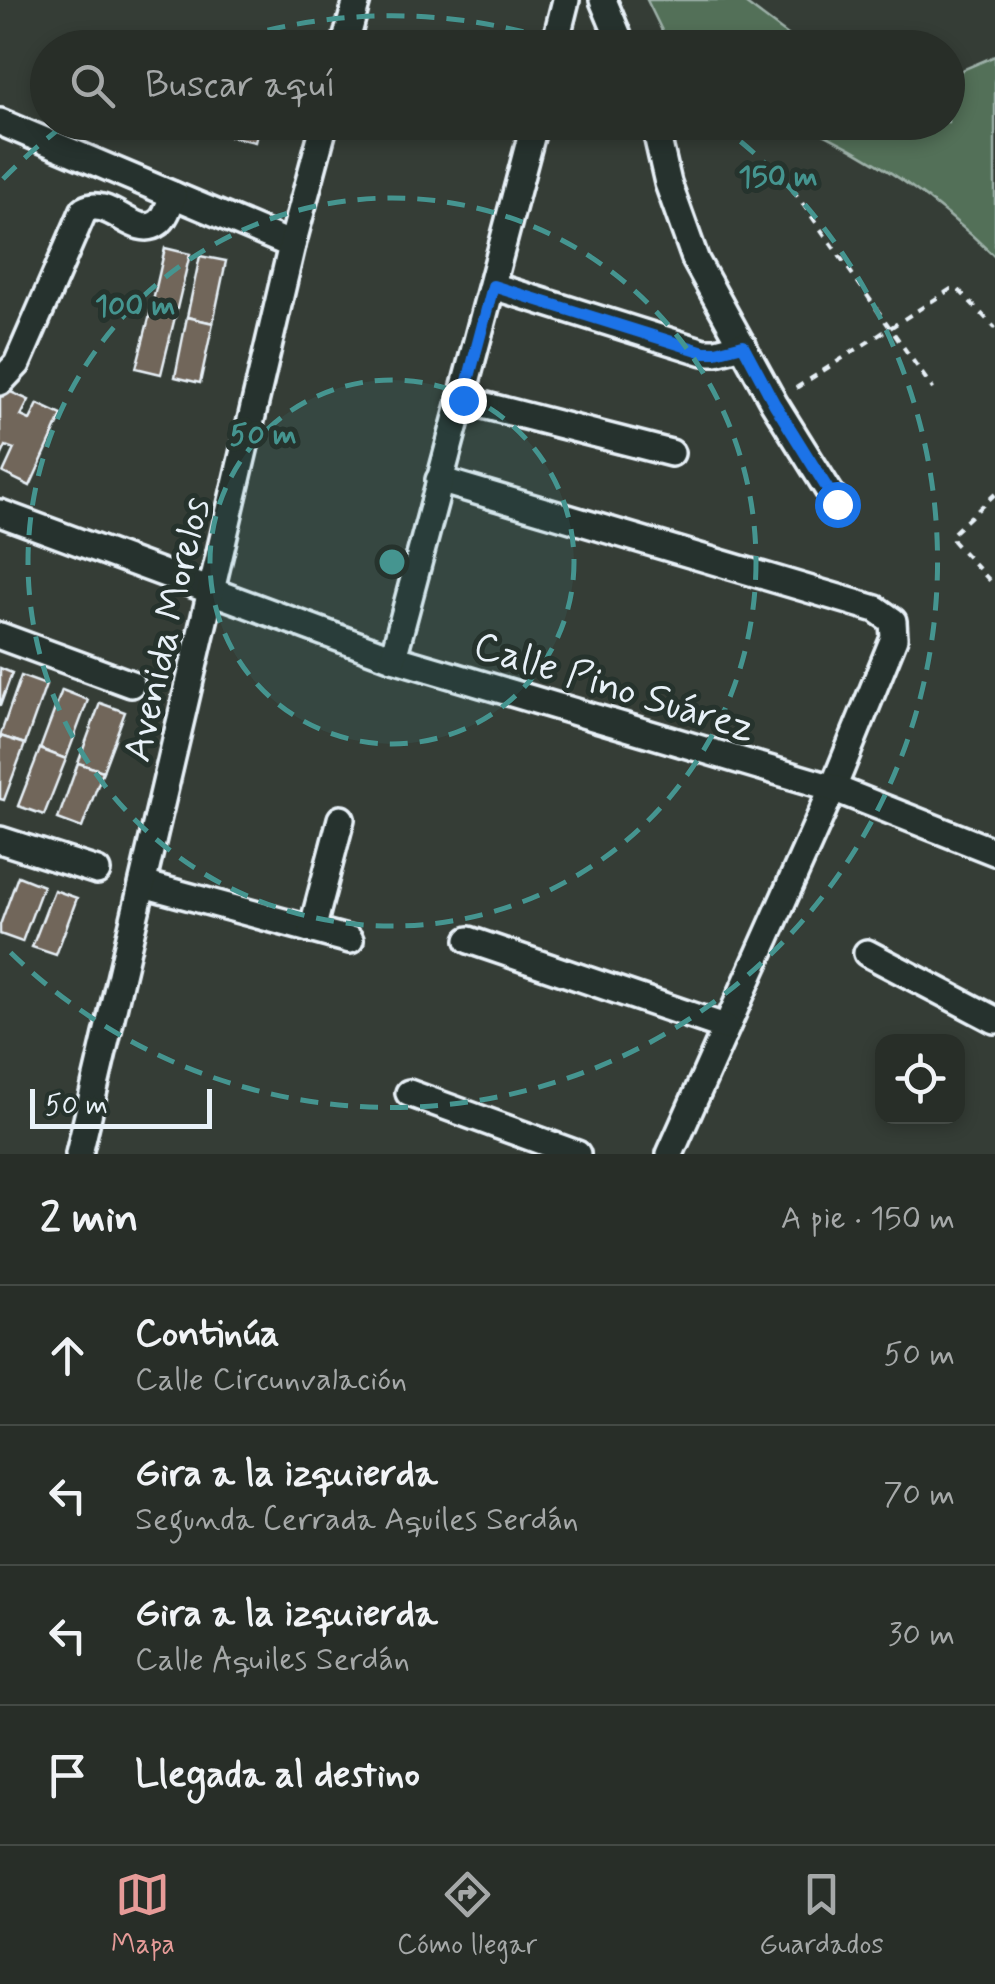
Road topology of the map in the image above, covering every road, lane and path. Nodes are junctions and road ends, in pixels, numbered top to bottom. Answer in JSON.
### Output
{"nodes":[{"id":1,"x":357,"y":0,"type":"edge"},
{"id":2,"x":566,"y":0,"type":"edge"},
{"id":3,"x":603,"y":0,"type":"edge"},
{"id":4,"x":349,"y":30,"type":"edge"},
{"id":5,"x":558,"y":30,"type":"edge"},
{"id":6,"x":616,"y":30,"type":"edge"},
{"id":7,"x":0,"y":122,"type":"edge"},
{"id":8,"x":30,"y":135,"type":"edge"},
{"id":9,"x":43,"y":140,"type":"edge"},
{"id":10,"x":319,"y":140,"type":"edge"},
{"id":11,"x":530,"y":140,"type":"edge"},
{"id":12,"x":658,"y":140,"type":"edge"},
{"id":13,"x":793,"y":190,"type":"dead end"},
{"id":14,"x":173,"y":195,"type":"junction"},
{"id":15,"x":292,"y":245,"type":"junction"},
{"id":16,"x":493,"y":286,"type":"junction"},
{"id":17,"x":995,"y":328,"type":"edge"},
{"id":18,"x":888,"y":329,"type":"junction"},
{"id":19,"x":743,"y":345,"type":"junction"},
{"id":20,"x":0,"y":382,"type":"edge"},
{"id":21,"x":933,"y":389,"type":"dead end"},
{"id":22,"x":463,"y":400,"type":"junction"},
{"id":23,"x":774,"y":403,"type":"junction"},
{"id":24,"x":671,"y":453,"type":"dead end"},
{"id":25,"x":439,"y":480,"type":"junction"},
{"id":26,"x":995,"y":494,"type":"edge"},
{"id":27,"x":837,"y":504,"type":"dead end"},
{"id":28,"x":0,"y":513,"type":"edge"},
{"id":29,"x":995,"y":586,"type":"edge"},
{"id":30,"x":212,"y":593,"type":"junction"},
{"id":31,"x":0,"y":636,"type":"edge"},
{"id":32,"x":393,"y":658,"type":"junction"},
{"id":33,"x":131,"y":684,"type":"dead end"},
{"id":34,"x":833,"y":788,"type":"junction"},
{"id":35,"x":341,"y":819,"type":"dead end"},
{"id":36,"x":0,"y":840,"type":"edge"},
{"id":37,"x":995,"y":852,"type":"edge"},
{"id":38,"x":97,"y":871,"type":"dead end"},
{"id":39,"x":143,"y":884,"type":"junction"},
{"id":40,"x":312,"y":930,"type":"junction"},
{"id":41,"x":350,"y":940,"type":"dead end"},
{"id":42,"x":469,"y":940,"type":"dead end"},
{"id":43,"x":867,"y":953,"type":"dead end"},
{"id":44,"x":995,"y":1020,"type":"edge"},
{"id":45,"x":725,"y":1027,"type":"junction"},
{"id":46,"x":409,"y":1093,"type":"dead end"},
{"id":47,"x":79,"y":1154,"type":"edge"},
{"id":48,"x":577,"y":1154,"type":"edge"},
{"id":49,"x":670,"y":1154,"type":"edge"}],
"edges":[{"from":1,"to":4,"type":"street"},
{"from":2,"to":5,"type":"street"},
{"from":3,"to":6,"type":"street"},
{"from":7,"to":8,"type":"street"},
{"from":9,"to":14,"type":"street"},
{"from":10,"to":15,"type":"street","name":"Avenida Morelos"},
{"from":11,"to":16,"type":"street"},
{"from":12,"to":19,"type":"street"},
{"from":13,"to":18,"type":"path"},
{"from":14,"to":15,"type":"street"},
{"from":14,"to":20,"type":"street"},
{"from":15,"to":30,"type":"street","name":"Avenida Morelos"},
{"from":16,"to":19,"type":"street"},
{"from":16,"to":22,"type":"street"},
{"from":17,"to":18,"type":"path"},
{"from":18,"to":21,"type":"path"},
{"from":18,"to":23,"type":"path"},
{"from":19,"to":23,"type":"street"},
{"from":22,"to":24,"type":"street"},
{"from":22,"to":25,"type":"street"},
{"from":23,"to":27,"type":"street"},
{"from":25,"to":32,"type":"street"},
{"from":25,"to":34,"type":"street"},
{"from":26,"to":29,"type":"path"},
{"from":28,"to":30,"type":"street","name":"Calle Pino Suárez"},
{"from":30,"to":32,"type":"street","name":"Calle Pino Suárez"},
{"from":30,"to":39,"type":"street","name":"Avenida Morelos"},
{"from":31,"to":33,"type":"street"},
{"from":32,"to":34,"type":"street","name":"Calle Pino Suárez"},
{"from":34,"to":37,"type":"street","name":"Calle Pino Suárez"},
{"from":34,"to":45,"type":"street"},
{"from":35,"to":40,"type":"street"},
{"from":36,"to":38,"type":"street"},
{"from":39,"to":40,"type":"street"},
{"from":39,"to":47,"type":"street","name":"Avenida Morelos"},
{"from":40,"to":41,"type":"street"},
{"from":42,"to":45,"type":"street"},
{"from":43,"to":44,"type":"street"},
{"from":45,"to":49,"type":"street"},
{"from":46,"to":48,"type":"street"}]}
